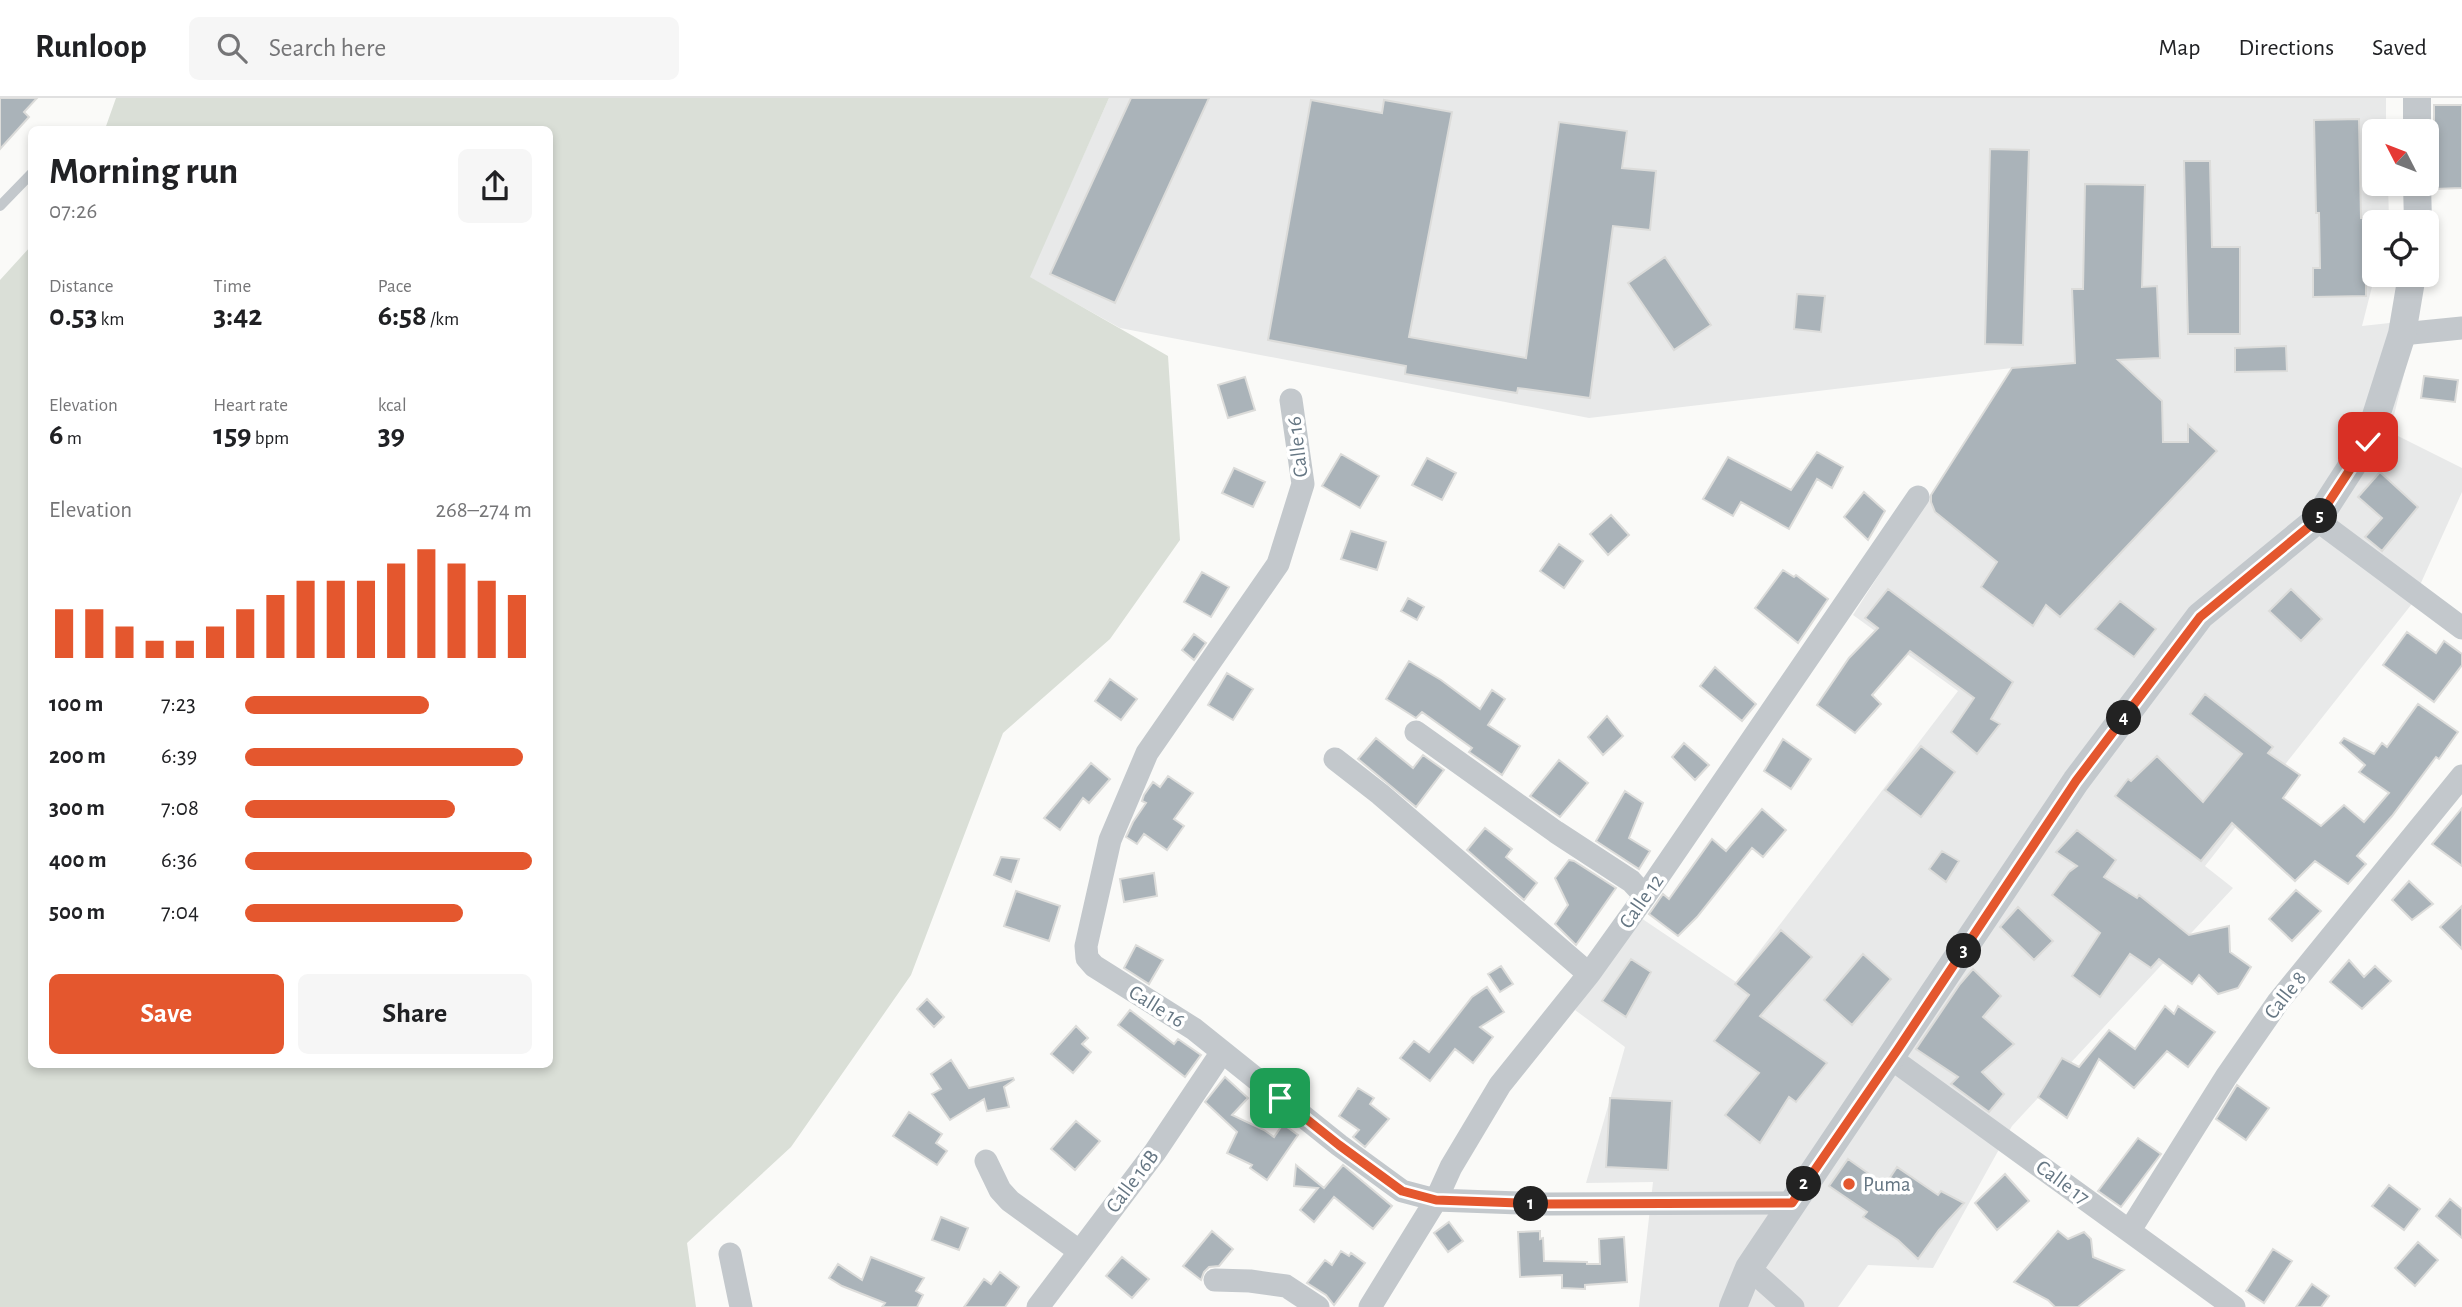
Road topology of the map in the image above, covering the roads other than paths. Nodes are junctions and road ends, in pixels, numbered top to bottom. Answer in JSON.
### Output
{"nodes":[{"id":1,"x":2417,"y":98,"type":"edge"},
{"id":2,"x":2417,"y":119,"type":"edge"},
{"id":3,"x":28,"y":177,"type":"edge"},
{"id":4,"x":0,"y":206,"type":"edge"},
{"id":5,"x":2410,"y":287,"type":"edge"},
{"id":6,"x":2462,"y":328,"type":"edge"},
{"id":7,"x":2402,"y":334,"type":"junction"},
{"id":8,"x":1291,"y":400,"type":"dead end"},
{"id":9,"x":1918,"y":497,"type":"dead end"},
{"id":10,"x":2317,"y":520,"type":"junction"},
{"id":11,"x":2462,"y":628,"type":"edge"},
{"id":12,"x":1416,"y":732,"type":"dead end"},
{"id":13,"x":1335,"y":759,"type":"dead end"},
{"id":14,"x":2459,"y":785,"type":"edge"},
{"id":15,"x":1645,"y":896,"type":"junction"},
{"id":16,"x":1589,"y":974,"type":"junction"},
{"id":17,"x":1222,"y":1052,"type":"junction"},
{"id":18,"x":1892,"y":1059,"type":"junction"},
{"id":19,"x":986,"y":1161,"type":"dead end"},
{"id":20,"x":1436,"y":1200,"type":"junction"},
{"id":21,"x":1792,"y":1203,"type":"junction"},
{"id":22,"x":2130,"y":1230,"type":"junction"},
{"id":23,"x":1079,"y":1251,"type":"junction"},
{"id":24,"x":730,"y":1254,"type":"dead end"},
{"id":25,"x":1749,"y":1268,"type":"junction"},
{"id":26,"x":1215,"y":1280,"type":"dead end"},
{"id":27,"x":741,"y":1307,"type":"edge"},
{"id":28,"x":1038,"y":1307,"type":"edge"},
{"id":29,"x":1318,"y":1307,"type":"edge"},
{"id":30,"x":1370,"y":1307,"type":"edge"},
{"id":31,"x":1733,"y":1307,"type":"edge"},
{"id":32,"x":1793,"y":1307,"type":"edge"},
{"id":33,"x":2234,"y":1307,"type":"edge"}],
"edges":[{"from":1,"to":2,"type":"street"},
{"from":3,"to":4,"type":"lane"},
{"from":5,"to":7,"type":"street"},
{"from":6,"to":7,"type":"street"},
{"from":7,"to":10,"type":"street"},
{"from":8,"to":17,"type":"street","name":"Calle 16"},
{"from":9,"to":15,"type":"street","name":"Calle 12"},
{"from":10,"to":11,"type":"street"},
{"from":10,"to":18,"type":"street"},
{"from":12,"to":15,"type":"street"},
{"from":13,"to":16,"type":"street"},
{"from":14,"to":22,"type":"street","name":"Calle 8"},
{"from":15,"to":16,"type":"street","name":"Calle 12"},
{"from":16,"to":20,"type":"street","name":"Calle 12"},
{"from":17,"to":20,"type":"street","name":"Calle 16"},
{"from":17,"to":23,"type":"street","name":"Calle 16B"},
{"from":18,"to":21,"type":"street"},
{"from":18,"to":22,"type":"street","name":"Calle 17"},
{"from":19,"to":23,"type":"street"},
{"from":20,"to":21,"type":"street","name":"Calle 16"},
{"from":20,"to":30,"type":"street","name":"Calle 12"},
{"from":21,"to":25,"type":"street"},
{"from":22,"to":33,"type":"street","name":"Calle 17"},
{"from":23,"to":28,"type":"street","name":"Calle 16B"},
{"from":24,"to":27,"type":"street"},
{"from":25,"to":31,"type":"street"},
{"from":25,"to":32,"type":"street"},
{"from":26,"to":29,"type":"street"}]}
